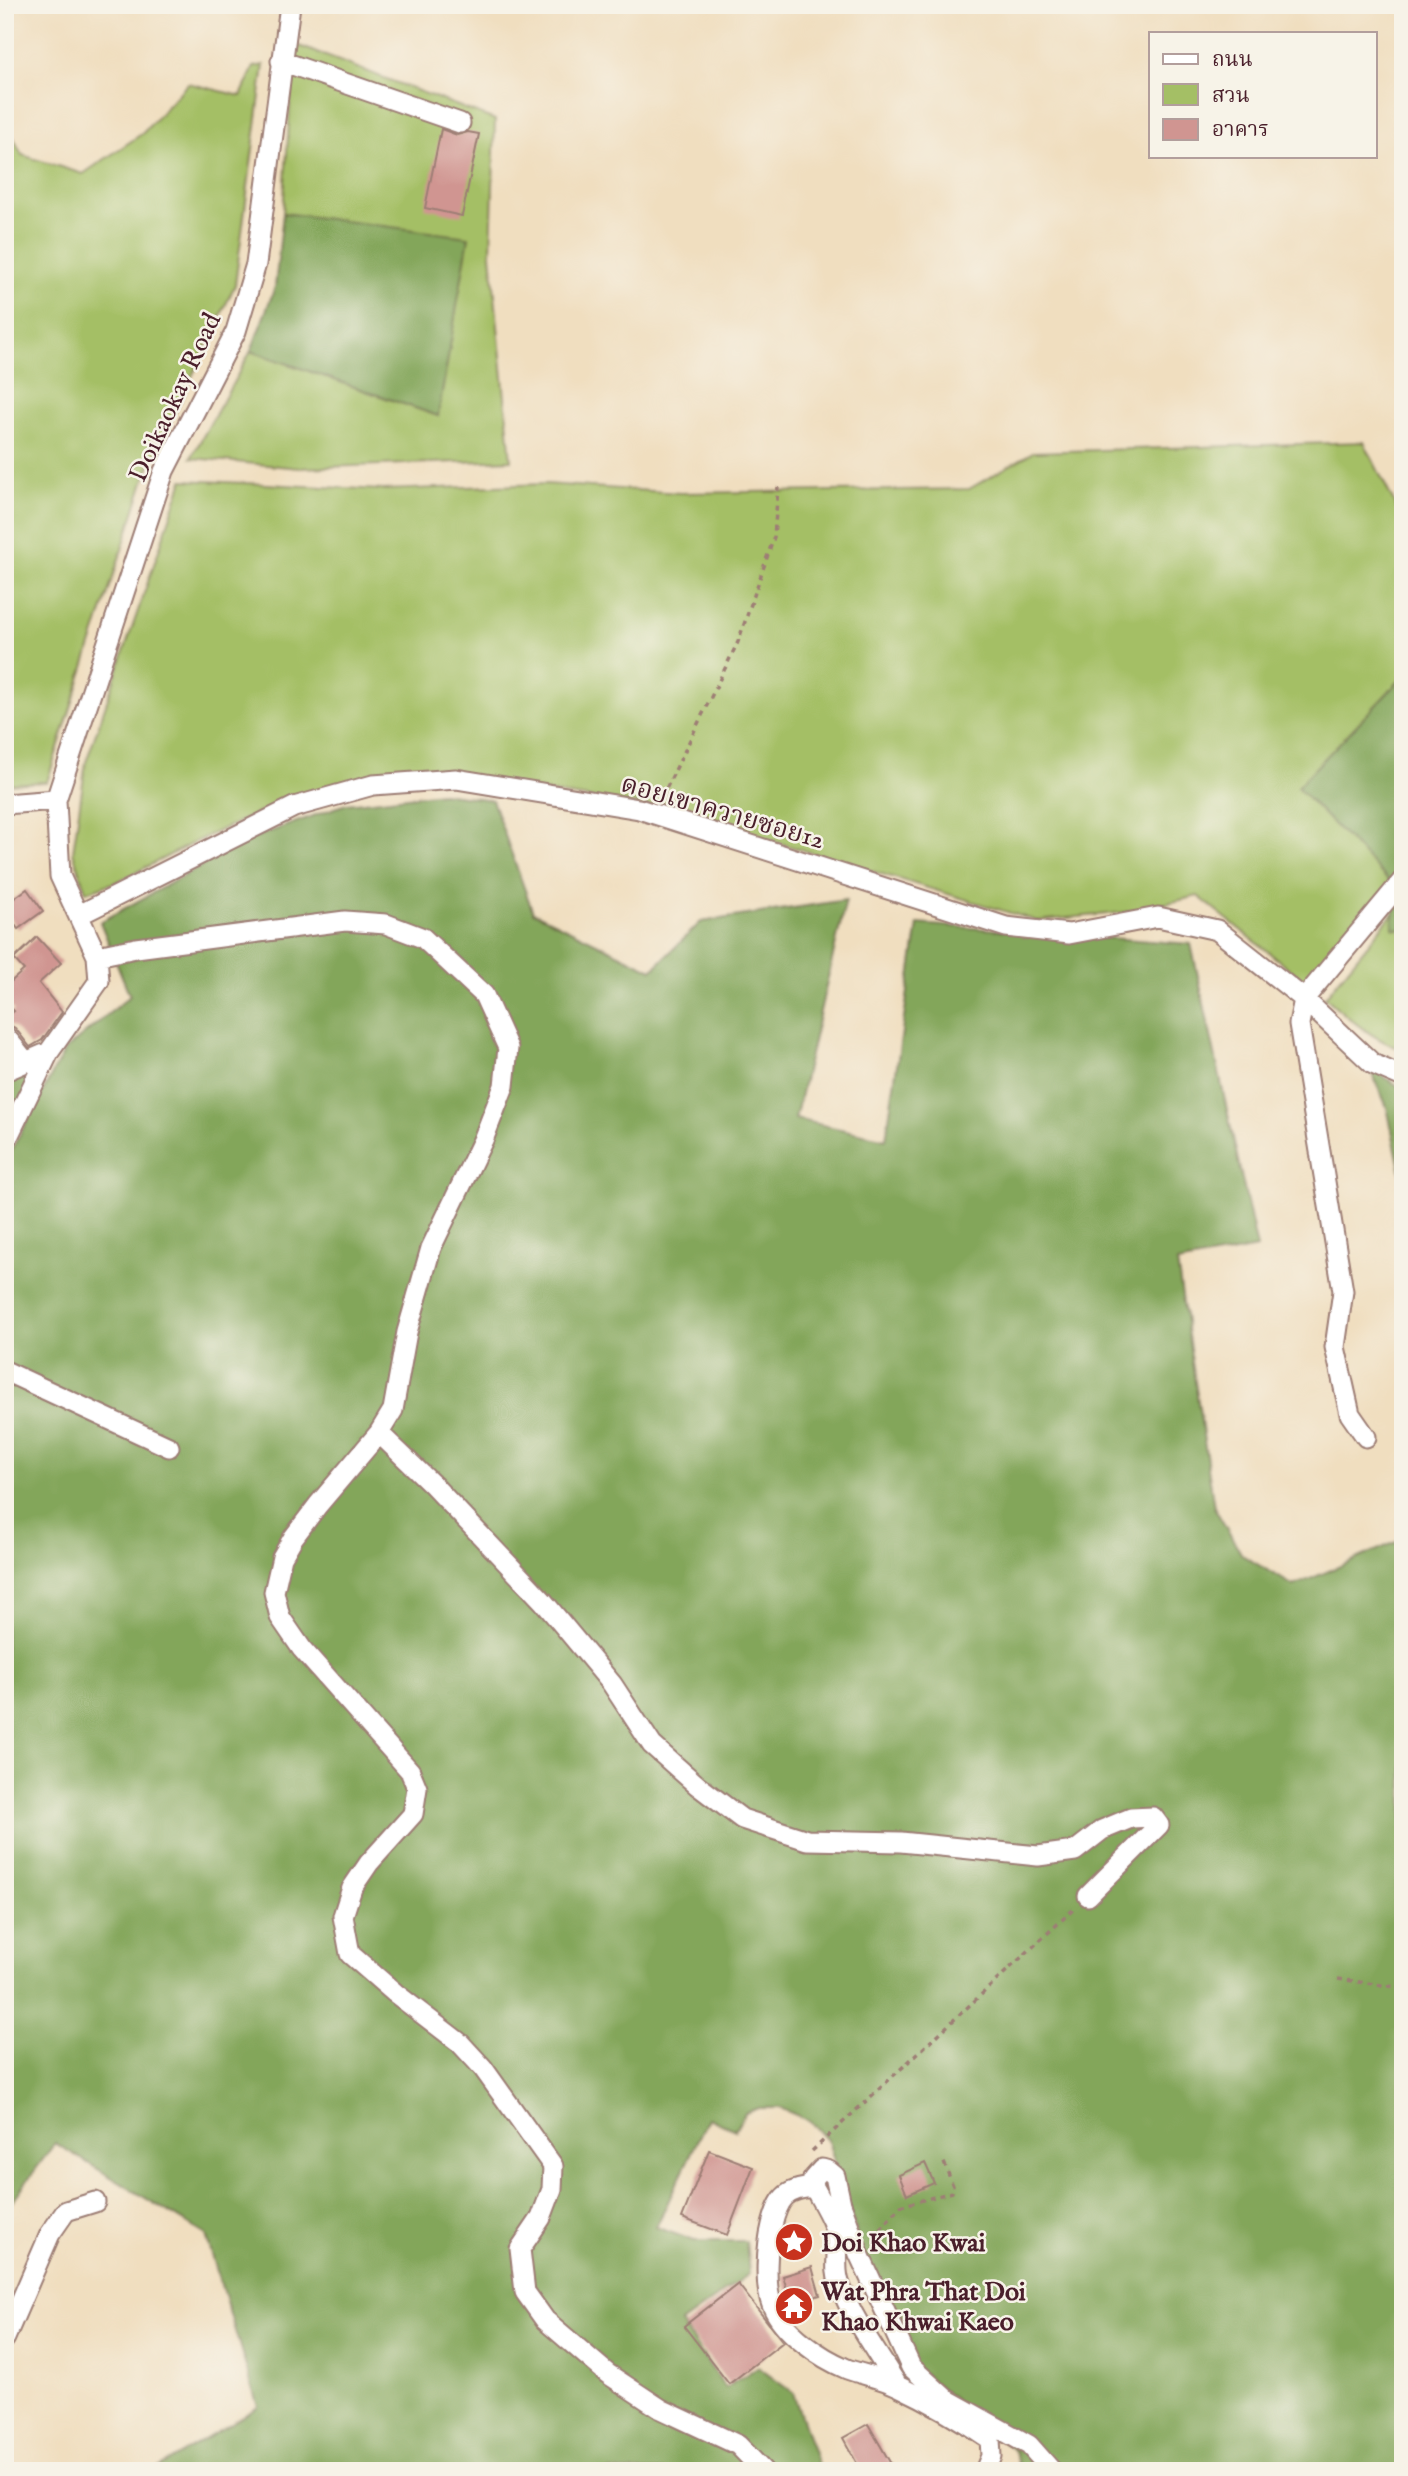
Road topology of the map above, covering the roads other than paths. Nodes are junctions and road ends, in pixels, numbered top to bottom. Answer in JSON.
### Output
{"nodes":[{"id":1,"x":290,"y":5,"type":"edge"},
{"id":2,"x":281,"y":61,"type":"junction"},
{"id":3,"x":460,"y":123,"type":"dead end"},
{"id":4,"x":56,"y":800,"type":"junction"},
{"id":5,"x":5,"y":804,"type":"edge"},
{"id":6,"x":1403,"y":880,"type":"edge"},
{"id":7,"x":79,"y":915,"type":"junction"},
{"id":8,"x":97,"y":956,"type":"junction"},
{"id":9,"x":1304,"y":999,"type":"junction"},
{"id":10,"x":5,"y":1036,"type":"edge"},
{"id":11,"x":49,"y":1052,"type":"junction"},
{"id":12,"x":26,"y":1062,"type":"junction"},
{"id":13,"x":5,"y":1071,"type":"edge"},
{"id":14,"x":1403,"y":1077,"type":"edge"},
{"id":15,"x":5,"y":1143,"type":"edge"},
{"id":16,"x":5,"y":1371,"type":"edge"},
{"id":17,"x":379,"y":1433,"type":"junction"},
{"id":18,"x":1366,"y":1437,"type":"dead end"},
{"id":19,"x":169,"y":1447,"type":"dead end"},
{"id":20,"x":1088,"y":1896,"type":"road end"},
{"id":21,"x":814,"y":2187,"type":"junction"},
{"id":22,"x":95,"y":2202,"type":"dead end"},
{"id":23,"x":5,"y":2338,"type":"edge"},
{"id":24,"x":897,"y":2385,"type":"junction"},
{"id":25,"x":763,"y":2471,"type":"edge"},
{"id":26,"x":985,"y":2471,"type":"edge"},
{"id":27,"x":1052,"y":2471,"type":"edge"}],
"edges":[{"from":1,"to":2,"type":"street","name":"Doikaokay Road"},
{"from":2,"to":3,"type":"street"},
{"from":2,"to":4,"type":"street","name":"Doikaokay Road"},
{"from":4,"to":5,"type":"street"},
{"from":4,"to":7,"type":"street"},
{"from":6,"to":9,"type":"street"},
{"from":7,"to":8,"type":"street"},
{"from":7,"to":9,"type":"street","name":"ดอยเขาควายซอย12"},
{"from":8,"to":11,"type":"street"},
{"from":8,"to":17,"type":"street"},
{"from":9,"to":14,"type":"street","name":"ดอยเขาควายซอย12"},
{"from":9,"to":18,"type":"street"},
{"from":10,"to":12,"type":"street"},
{"from":11,"to":12,"type":"street"},
{"from":11,"to":15,"type":"street"},
{"from":12,"to":13,"type":"street"},
{"from":16,"to":19,"type":"street"},
{"from":17,"to":20,"type":"street"},
{"from":17,"to":25,"type":"street"},
{"from":21,"to":24,"type":"street"},
{"from":21,"to":24,"type":"street"},
{"from":21,"to":27,"type":"street"},
{"from":22,"to":23,"type":"street"},
{"from":24,"to":26,"type":"street"}]}
